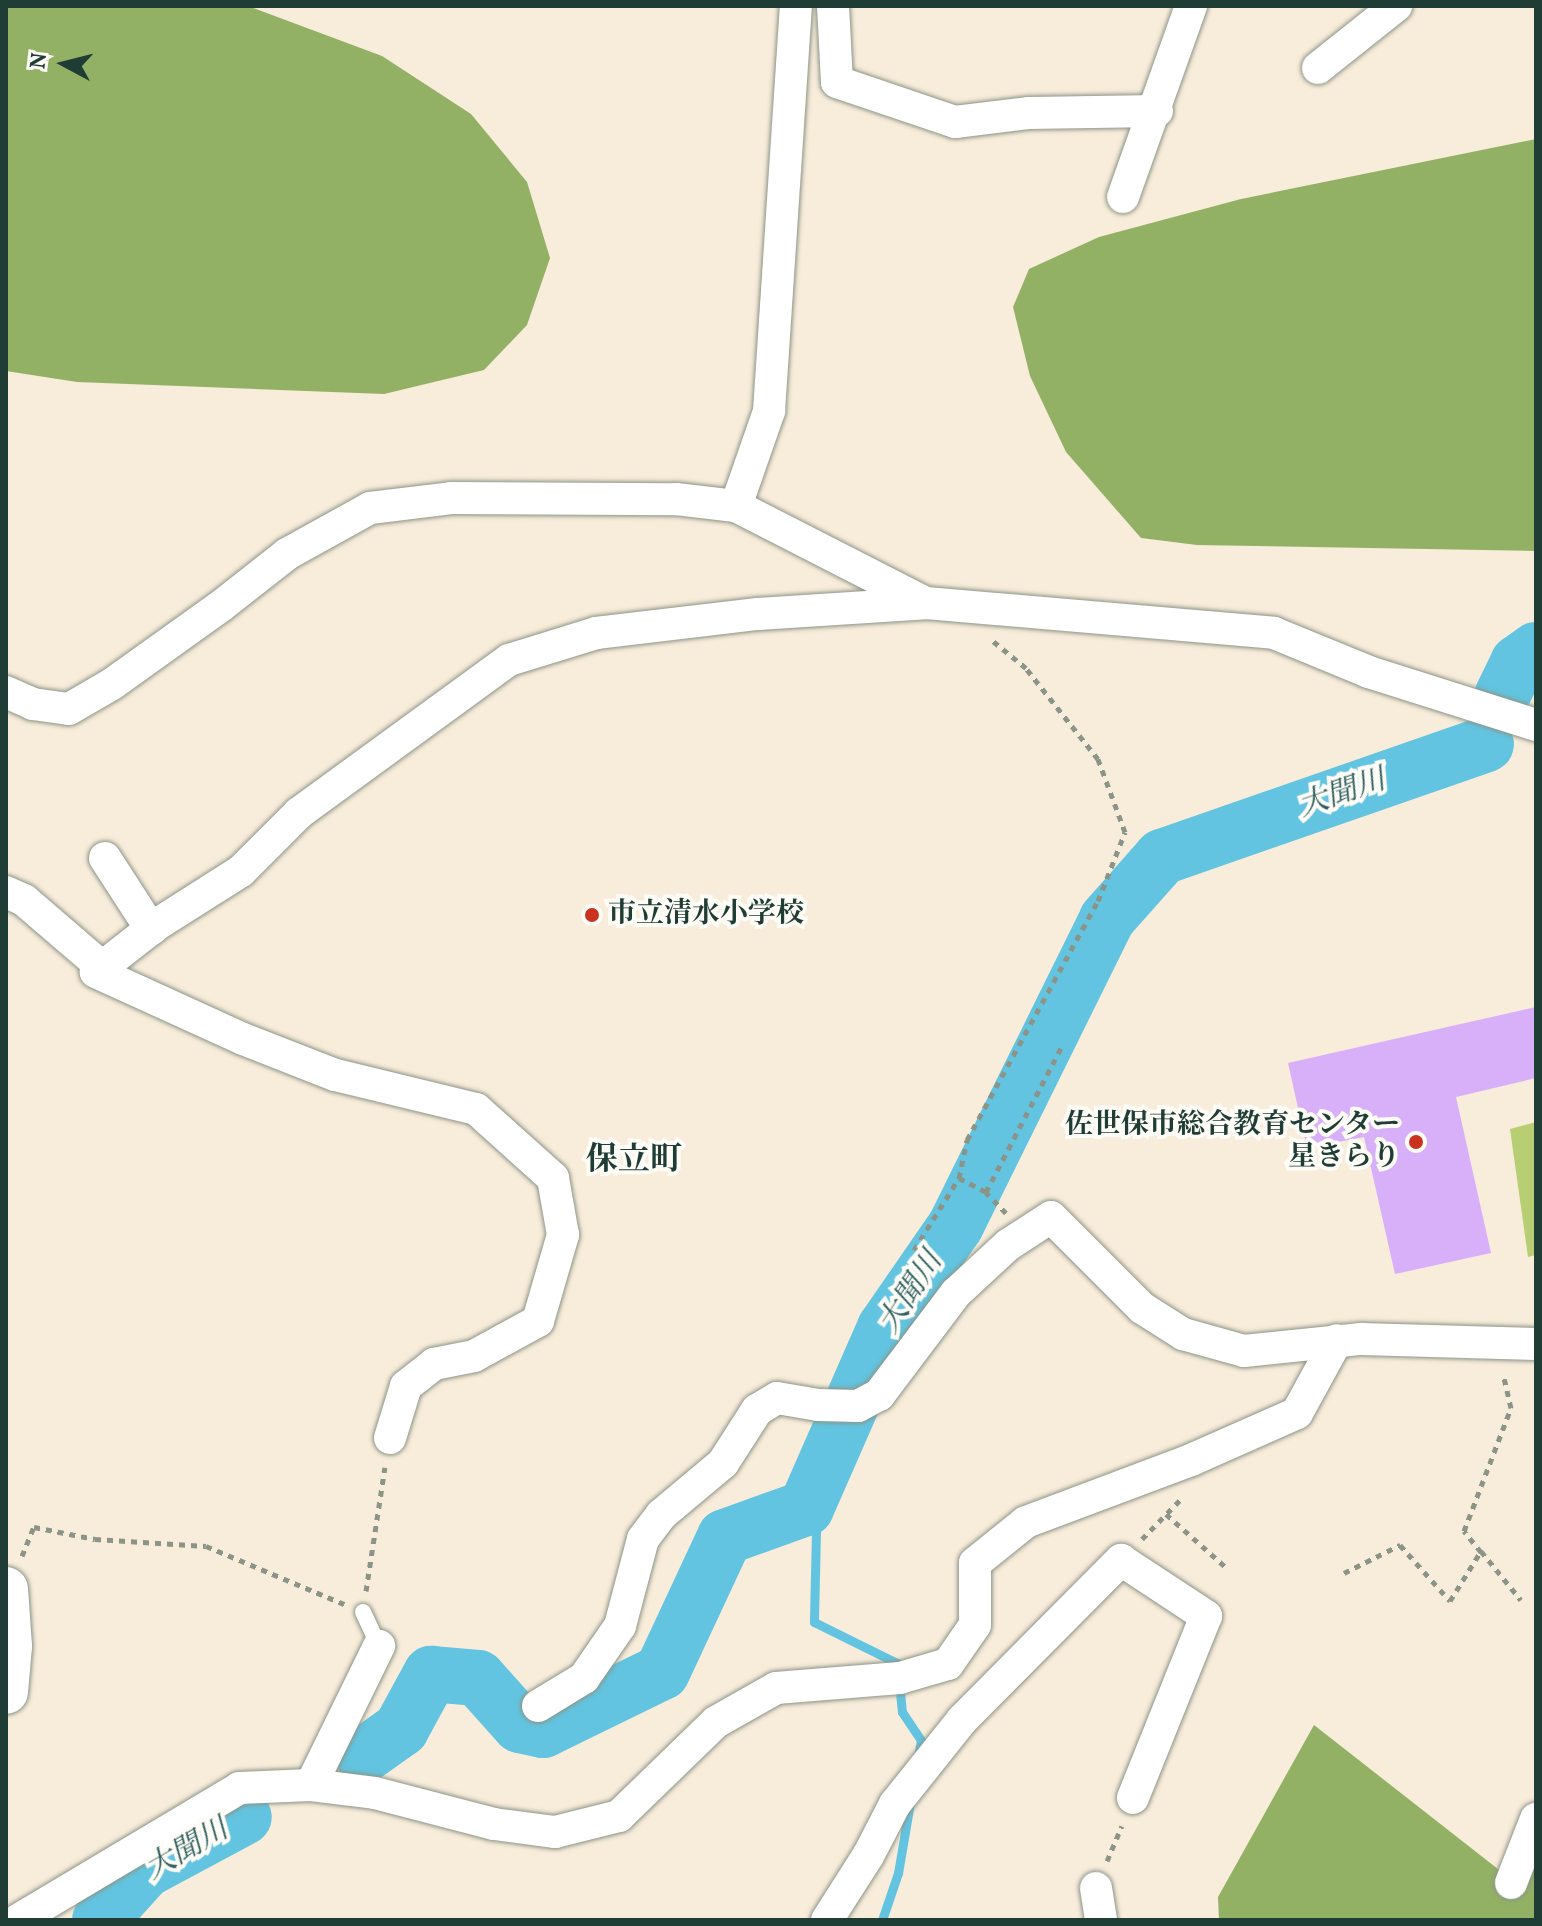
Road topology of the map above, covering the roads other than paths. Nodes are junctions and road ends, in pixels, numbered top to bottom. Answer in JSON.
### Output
{"nodes":[{"id":1,"x":796,"y":6,"type":"edge"},
{"id":2,"x":833,"y":6,"type":"edge"},
{"id":3,"x":1191,"y":6,"type":"edge"},
{"id":4,"x":1396,"y":6,"type":"edge"},
{"id":5,"x":1318,"y":68,"type":"dead end"},
{"id":6,"x":1157,"y":111,"type":"junction"},
{"id":7,"x":1123,"y":197,"type":"dead end"},
{"id":8,"x":736,"y":506,"type":"junction"},
{"id":9,"x":926,"y":603,"type":"junction"},
{"id":10,"x":6,"y":692,"type":"edge"},
{"id":11,"x":1536,"y":725,"type":"edge"},
{"id":12,"x":105,"y":858,"type":"dead end"},
{"id":13,"x":6,"y":892,"type":"edge"},
{"id":14,"x":151,"y":929,"type":"junction"},
{"id":15,"x":102,"y":967,"type":"junction"},
{"id":16,"x":1337,"y":1340,"type":"junction"},
{"id":17,"x":1536,"y":1344,"type":"edge"},
{"id":18,"x":390,"y":1438,"type":"road end"},
{"id":19,"x":6,"y":1590,"type":"edge"},
{"id":20,"x":363,"y":1612,"type":"road end"},
{"id":21,"x":379,"y":1646,"type":"joint"},
{"id":22,"x":6,"y":1692,"type":"edge"},
{"id":23,"x":538,"y":1706,"type":"dead end"},
{"id":24,"x":311,"y":1785,"type":"junction"},
{"id":25,"x":1133,"y":1798,"type":"road end"},
{"id":26,"x":1536,"y":1819,"type":"edge"},
{"id":27,"x":1511,"y":1883,"type":"dead end"},
{"id":28,"x":1096,"y":1888,"type":"road end"},
{"id":29,"x":18,"y":1920,"type":"edge"},
{"id":30,"x":827,"y":1920,"type":"edge"},
{"id":31,"x":1101,"y":1920,"type":"edge"}],
"edges":[{"from":1,"to":8,"type":"street"},
{"from":2,"to":6,"type":"street"},
{"from":3,"to":6,"type":"street"},
{"from":4,"to":5,"type":"street"},
{"from":6,"to":7,"type":"street"},
{"from":8,"to":9,"type":"street"},
{"from":8,"to":10,"type":"street"},
{"from":9,"to":11,"type":"street"},
{"from":9,"to":14,"type":"street"},
{"from":12,"to":14,"type":"street"},
{"from":13,"to":15,"type":"street"},
{"from":14,"to":15,"type":"street"},
{"from":15,"to":18,"type":"street"},
{"from":16,"to":17,"type":"street"},
{"from":16,"to":23,"type":"street"},
{"from":16,"to":24,"type":"street"},
{"from":19,"to":22,"type":"street"},
{"from":20,"to":21,"type":"lane"},
{"from":21,"to":24,"type":"street"},
{"from":24,"to":29,"type":"street"},
{"from":25,"to":30,"type":"street"},
{"from":26,"to":27,"type":"street"},
{"from":28,"to":31,"type":"street"}]}
